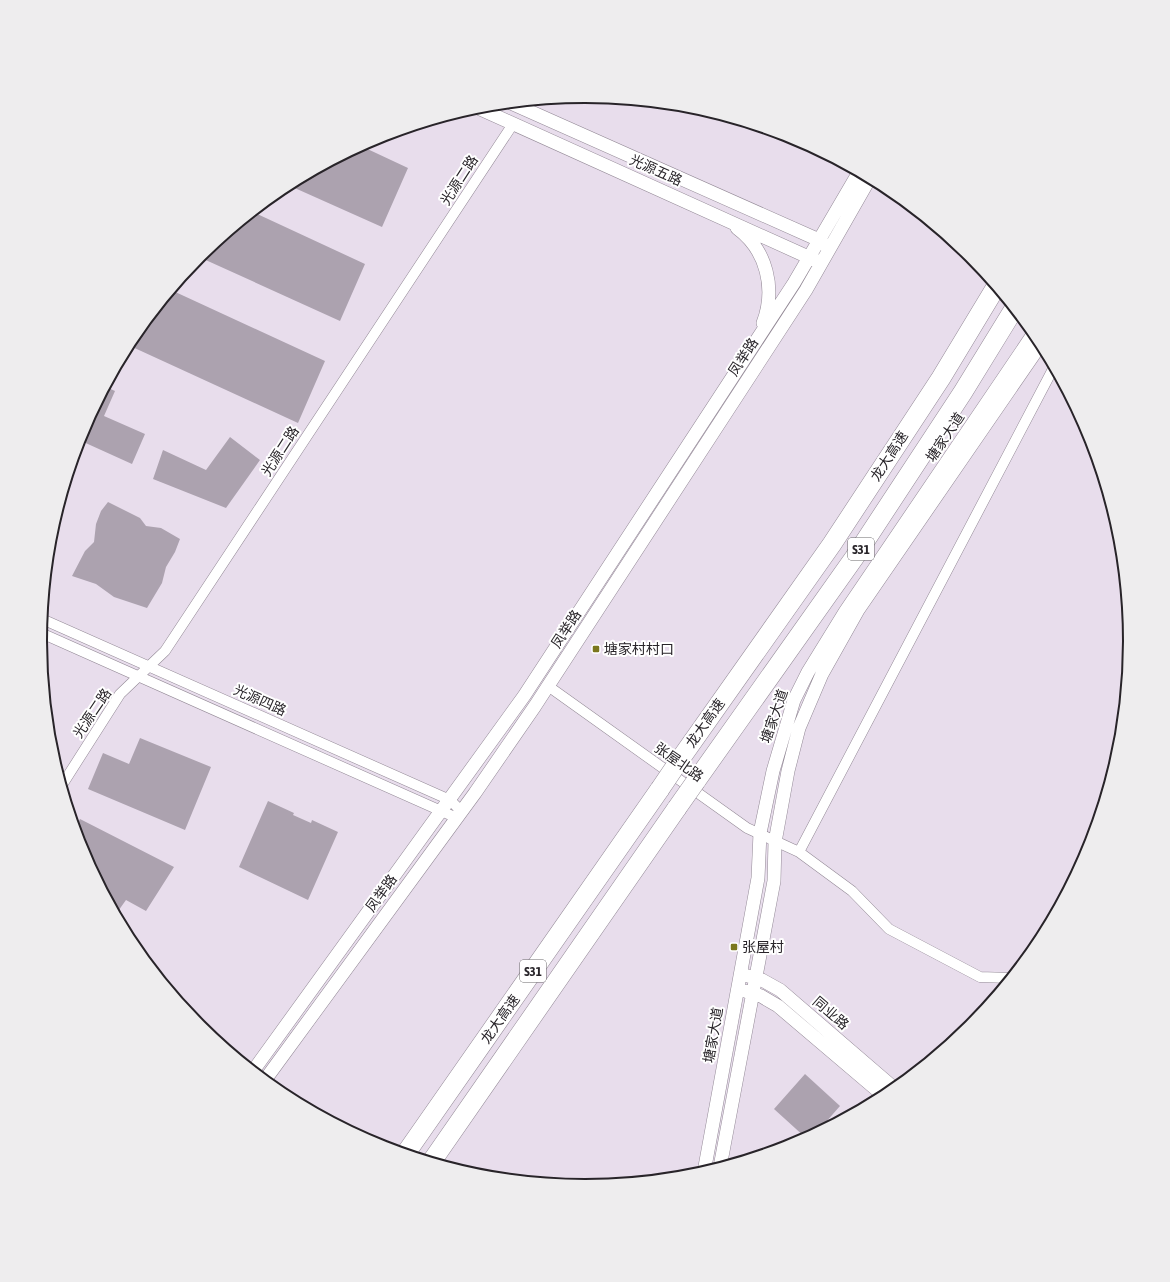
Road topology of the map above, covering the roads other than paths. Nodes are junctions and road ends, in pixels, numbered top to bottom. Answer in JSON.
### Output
{"nodes":[{"id":1,"x":521,"y":107,"type":"edge"},
{"id":2,"x":487,"y":112,"type":"edge"},
{"id":3,"x":513,"y":124,"type":"junction"},
{"id":4,"x":856,"y":177,"type":"edge"},
{"id":5,"x":867,"y":183,"type":"edge"},
{"id":6,"x":726,"y":220,"type":"junction"},
{"id":7,"x":820,"y":240,"type":"junction"},
{"id":8,"x":809,"y":257,"type":"junction"},
{"id":9,"x":825,"y":257,"type":"junction"},
{"id":10,"x":993,"y":291,"type":"edge"},
{"id":11,"x":1012,"y":313,"type":"edge"},
{"id":12,"x":1030,"y":339,"type":"edge"},
{"id":13,"x":756,"y":342,"type":"junction"},
{"id":14,"x":1038,"y":352,"type":"edge"},
{"id":15,"x":1051,"y":372,"type":"edge"},
{"id":16,"x":48,"y":621,"type":"edge"},
{"id":17,"x":47,"y":636,"type":"edge"},
{"id":18,"x":149,"y":666,"type":"junction"},
{"id":19,"x":138,"y":676,"type":"junction"},
{"id":20,"x":548,"y":686,"type":"junction"},
{"id":21,"x":65,"y":780,"type":"edge"},
{"id":22,"x":450,"y":800,"type":"junction"},
{"id":23,"x":442,"y":812,"type":"junction"},
{"id":24,"x":458,"y":816,"type":"junction"},
{"id":25,"x":760,"y":833,"type":"junction"},
{"id":26,"x":775,"y":842,"type":"junction"},
{"id":27,"x":799,"y":852,"type":"junction"},
{"id":28,"x":740,"y":974,"type":"junction"},
{"id":29,"x":756,"y":978,"type":"junction"},
{"id":30,"x":1004,"y":978,"type":"edge"},
{"id":31,"x":737,"y":990,"type":"junction"},
{"id":32,"x":753,"y":993,"type":"junction"},
{"id":33,"x":256,"y":1068,"type":"edge"},
{"id":34,"x":268,"y":1076,"type":"edge"},
{"id":35,"x":890,"y":1084,"type":"edge"},
{"id":36,"x":879,"y":1091,"type":"edge"},
{"id":37,"x":409,"y":1149,"type":"edge"},
{"id":38,"x":435,"y":1157,"type":"edge"},
{"id":39,"x":721,"y":1162,"type":"edge"},
{"id":40,"x":705,"y":1165,"type":"edge"}],
"edges":[{"from":1,"to":7,"type":"street","name":"光源五路"},
{"from":2,"to":3,"type":"street","name":"光源五路"},
{"from":3,"to":6,"type":"street","name":"光源五路"},
{"from":3,"to":18,"type":"street","name":"光源二路"},
{"from":4,"to":7,"type":"street","name":"凤举路"},
{"from":5,"to":9,"type":"street","name":"凤举路"},
{"from":6,"to":8,"type":"street","name":"光源五路"},
{"from":6,"to":13,"type":"street"},
{"from":7,"to":8,"type":"street","name":"凤举路"},
{"from":7,"to":9,"type":"street"},
{"from":8,"to":9,"type":"street","name":"光源五路"},
{"from":8,"to":13,"type":"street","name":"凤举路"},
{"from":9,"to":20,"type":"street","name":"凤举路"},
{"from":10,"to":37,"type":"highway","name":"龙大高速","number":"S31","bridge":true},
{"from":11,"to":38,"type":"highway","name":"龙大高速","number":"S31","bridge":true},
{"from":12,"to":25,"type":"street","name":"塘家大道"},
{"from":13,"to":22,"type":"street","name":"凤举路"},
{"from":14,"to":26,"type":"street","name":"塘家大道"},
{"from":15,"to":27,"type":"street"},
{"from":16,"to":18,"type":"street","name":"光源四路"},
{"from":17,"to":19,"type":"street","name":"光源四路"},
{"from":18,"to":19,"type":"street","name":"光源二路"},
{"from":18,"to":22,"type":"street","name":"光源四路"},
{"from":19,"to":21,"type":"street","name":"光源二路"},
{"from":19,"to":23,"type":"street","name":"光源四路"},
{"from":20,"to":24,"type":"street","name":"凤举路"},
{"from":20,"to":25,"type":"street","name":"张屋北路"},
{"from":22,"to":23,"type":"street","name":"凤举路"},
{"from":22,"to":24,"type":"street"},
{"from":23,"to":24,"type":"street","name":"光源四路"},
{"from":23,"to":33,"type":"street","name":"凤举路"},
{"from":24,"to":34,"type":"street","name":"凤举路"},
{"from":25,"to":26,"type":"street","name":"张屋北路"},
{"from":25,"to":28,"type":"street","name":"塘家大道"},
{"from":26,"to":27,"type":"street","name":"张屋北路"},
{"from":26,"to":29,"type":"street","name":"塘家大道"},
{"from":27,"to":30,"type":"street","name":"张屋北路"},
{"from":28,"to":29,"type":"street","name":"同业路"},
{"from":28,"to":31,"type":"street","name":"塘家大道"},
{"from":29,"to":32,"type":"street","name":"塘家大道"},
{"from":29,"to":35,"type":"street","name":"同业路"},
{"from":31,"to":32,"type":"street","name":"同业路"},
{"from":31,"to":40,"type":"street","name":"塘家大道"},
{"from":32,"to":36,"type":"street","name":"同业路"},
{"from":32,"to":39,"type":"street","name":"塘家大道"}]}
